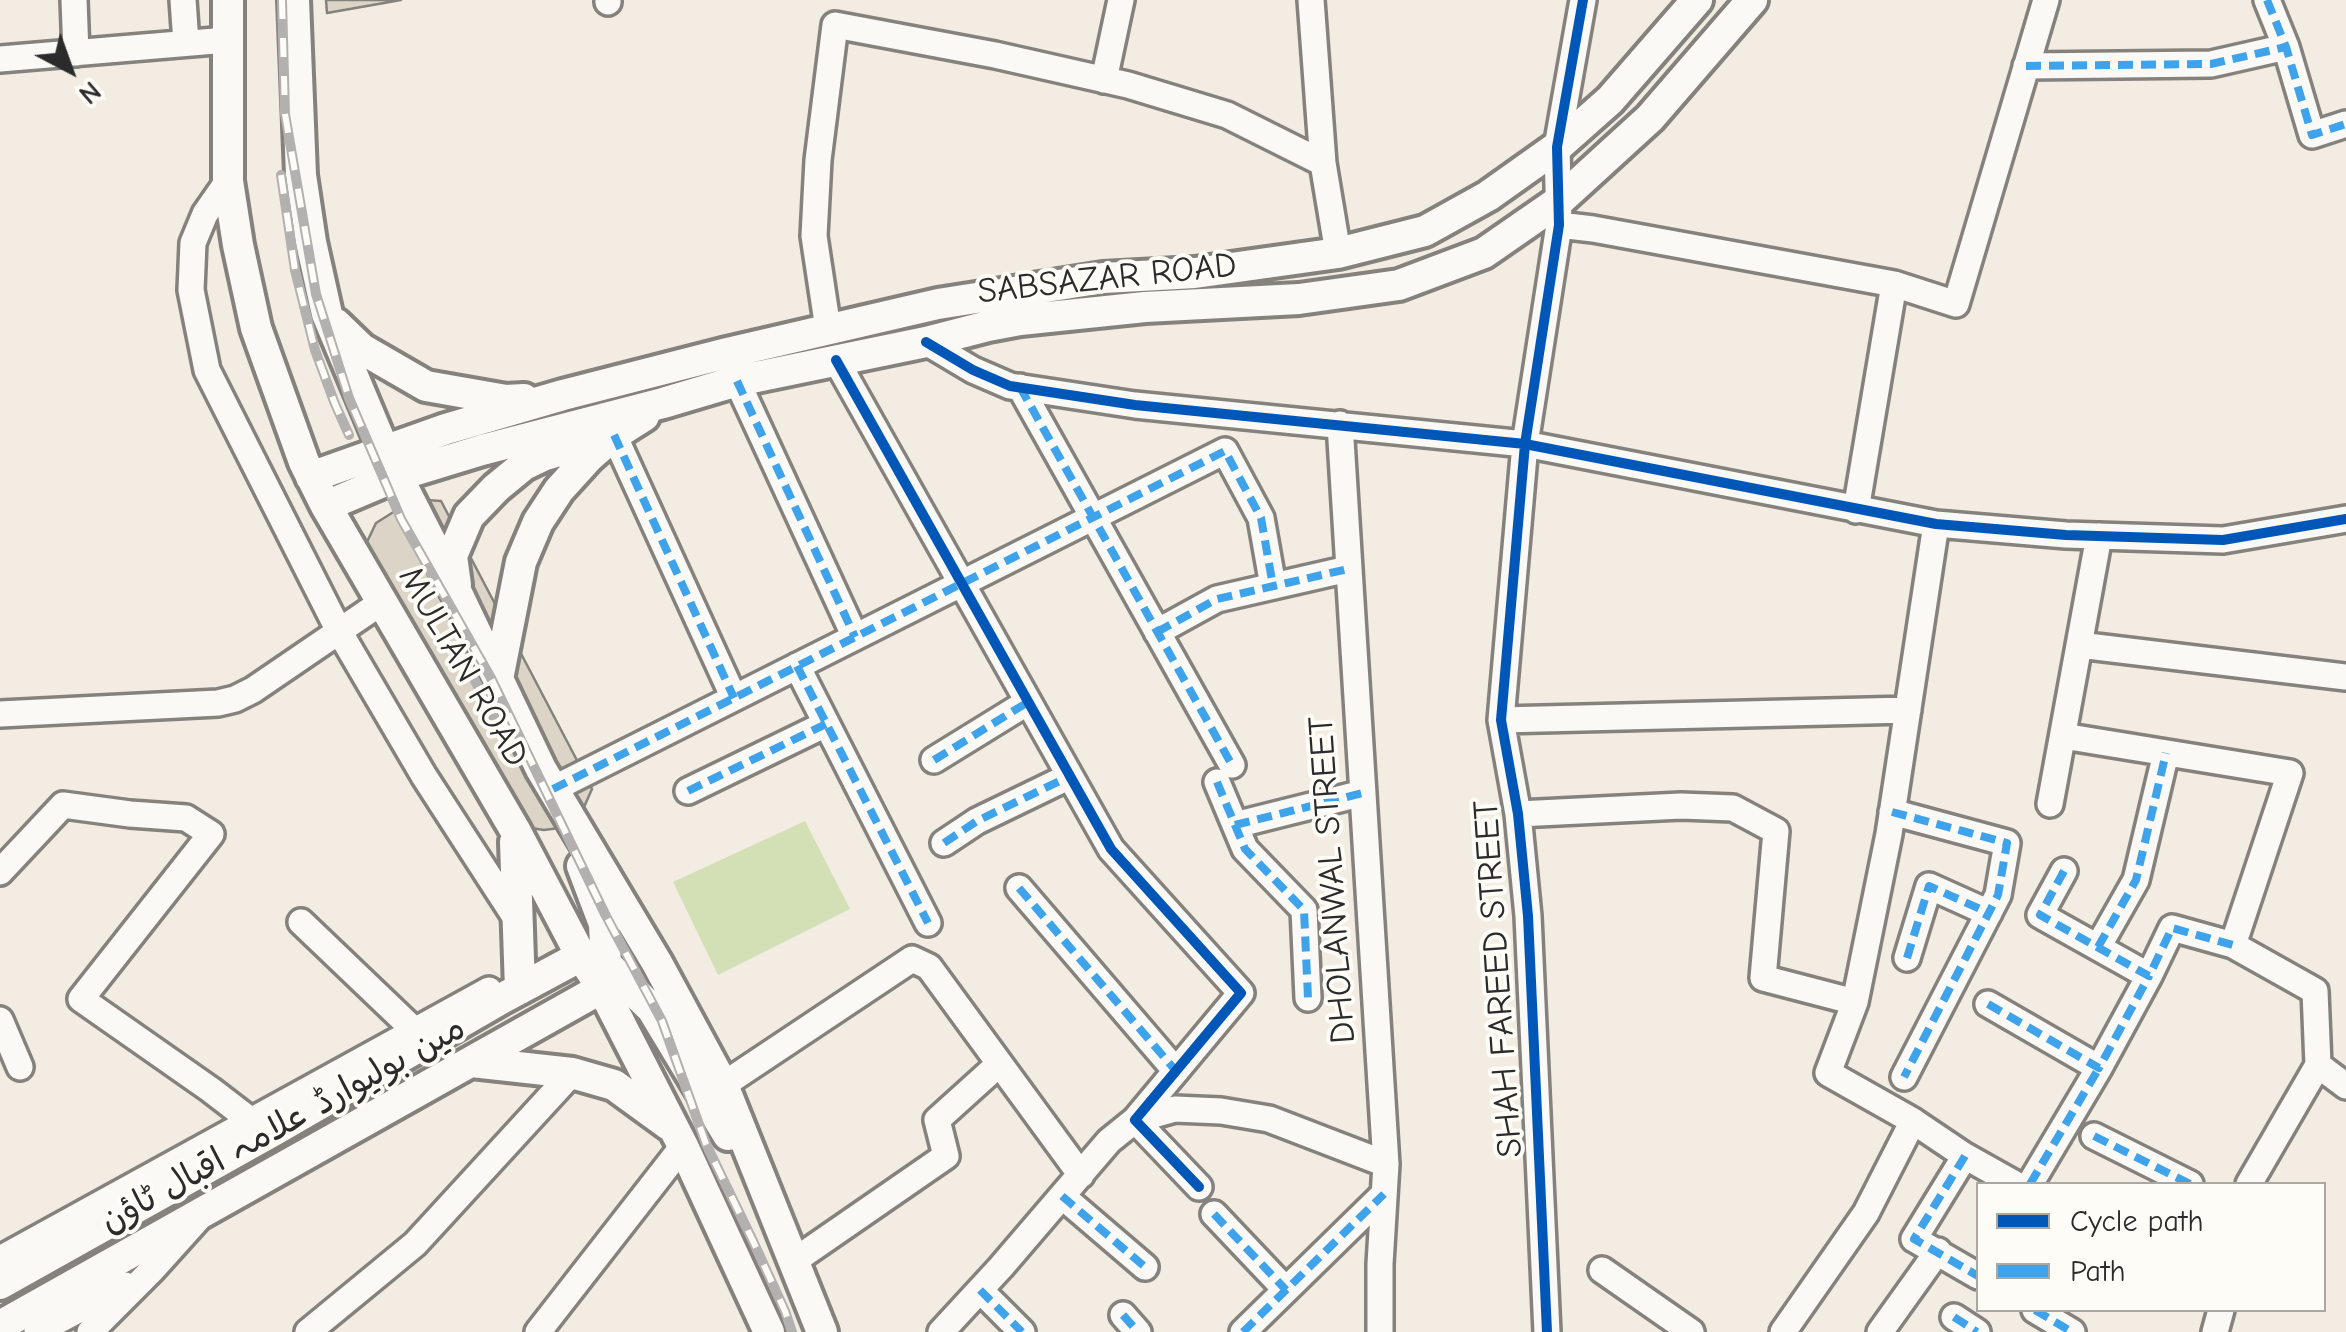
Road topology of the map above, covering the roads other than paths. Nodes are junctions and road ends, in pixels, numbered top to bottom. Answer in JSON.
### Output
{"nodes":[{"id":1,"x":74,"y":0,"type":"edge"},
{"id":2,"x":183,"y":0,"type":"edge"},
{"id":3,"x":228,"y":0,"type":"edge"},
{"id":4,"x":294,"y":0,"type":"edge"},
{"id":5,"x":1121,"y":0,"type":"edge"},
{"id":6,"x":1311,"y":0,"type":"edge"},
{"id":7,"x":1584,"y":0,"type":"edge"},
{"id":8,"x":1697,"y":0,"type":"edge"},
{"id":9,"x":1752,"y":0,"type":"edge"},
{"id":10,"x":2046,"y":0,"type":"edge"},
{"id":11,"x":2267,"y":0,"type":"edge"},
{"id":12,"x":227,"y":40,"type":"junction"},
{"id":13,"x":186,"y":44,"type":"junction"},
{"id":14,"x":2286,"y":48,"type":"junction"},
{"id":15,"x":76,"y":53,"type":"junction"},
{"id":16,"x":0,"y":59,"type":"edge"},
{"id":17,"x":2026,"y":66,"type":"junction"},
{"id":18,"x":1104,"y":80,"type":"junction"},
{"id":19,"x":2346,"y":124,"type":"edge"},
{"id":20,"x":1557,"y":147,"type":"junction"},
{"id":21,"x":1323,"y":163,"type":"junction"},
{"id":22,"x":228,"y":180,"type":"junction"},
{"id":23,"x":1559,"y":213,"type":"junction"},
{"id":24,"x":1338,"y":253,"type":"junction"},
{"id":25,"x":1894,"y":284,"type":"junction"},
{"id":26,"x":981,"y":312,"type":"junction"},
{"id":27,"x":327,"y":314,"type":"junction"},
{"id":28,"x":828,"y":329,"type":"junction"},
{"id":29,"x":926,"y":342,"type":"junction"},
{"id":30,"x":836,"y":360,"type":"junction"},
{"id":31,"x":736,"y":381,"type":"junction"},
{"id":32,"x":1020,"y":387,"type":"junction"},
{"id":33,"x":563,"y":395,"type":"junction"},
{"id":34,"x":664,"y":404,"type":"junction"},
{"id":35,"x":1340,"y":424,"type":"junction"},
{"id":36,"x":614,"y":435,"type":"junction"},
{"id":37,"x":1525,"y":444,"type":"junction"},
{"id":38,"x":390,"y":463,"type":"junction"},
{"id":39,"x":311,"y":478,"type":"junction"},
{"id":40,"x":326,"y":506,"type":"junction"},
{"id":41,"x":1856,"y":510,"type":"junction"},
{"id":42,"x":1093,"y":518,"type":"junction"},
{"id":43,"x":2346,"y":519,"type":"edge"},
{"id":44,"x":1936,"y":524,"type":"junction"},
{"id":45,"x":2099,"y":536,"type":"junction"},
{"id":46,"x":1348,"y":569,"type":"junction"},
{"id":47,"x":962,"y":583,"type":"junction"},
{"id":48,"x":1272,"y":586,"type":"junction"},
{"id":49,"x":457,"y":593,"type":"junction"},
{"id":50,"x":382,"y":602,"type":"junction"},
{"id":51,"x":339,"y":630,"type":"junction"},
{"id":52,"x":1157,"y":632,"type":"junction"},
{"id":53,"x":854,"y":637,"type":"junction"},
{"id":54,"x":2080,"y":645,"type":"junction"},
{"id":55,"x":797,"y":666,"type":"junction"},
{"id":56,"x":2346,"y":677,"type":"edge"},
{"id":57,"x":498,"y":679,"type":"junction"},
{"id":58,"x":734,"y":698,"type":"junction"},
{"id":59,"x":1028,"y":702,"type":"junction"},
{"id":60,"x":1908,"y":710,"type":"junction"},
{"id":61,"x":0,"y":714,"type":"edge"},
{"id":62,"x":1501,"y":720,"type":"junction"},
{"id":63,"x":826,"y":724,"type":"junction"},
{"id":64,"x":2063,"y":736,"type":"junction"},
{"id":65,"x":2166,"y":753,"type":"junction"},
{"id":66,"x":934,"y":760,"type":"dead end"},
{"id":67,"x":1070,"y":776,"type":"junction"},
{"id":68,"x":547,"y":779,"type":"junction"},
{"id":69,"x":688,"y":791,"type":"dead end"},
{"id":70,"x":1363,"y":793,"type":"junction"},
{"id":71,"x":2050,"y":804,"type":"dead end"},
{"id":72,"x":1892,"y":812,"type":"junction"},
{"id":73,"x":1518,"y":814,"type":"junction"},
{"id":74,"x":1235,"y":826,"type":"junction"},
{"id":75,"x":515,"y":830,"type":"junction"},
{"id":76,"x":944,"y":844,"type":"dead end"},
{"id":77,"x":2064,"y":871,"type":"dead end"},
{"id":78,"x":0,"y":872,"type":"edge"},
{"id":79,"x":1019,"y":888,"type":"dead end"},
{"id":80,"x":1989,"y":913,"type":"junction"},
{"id":81,"x":301,"y":922,"type":"dead end"},
{"id":82,"x":518,"y":923,"type":"junction"},
{"id":83,"x":928,"y":923,"type":"dead end"},
{"id":84,"x":2232,"y":945,"type":"junction"},
{"id":85,"x":2098,"y":947,"type":"junction"},
{"id":86,"x":1907,"y":958,"type":"dead end"},
{"id":87,"x":597,"y":970,"type":"junction"},
{"id":88,"x":2149,"y":976,"type":"junction"},
{"id":89,"x":519,"y":980,"type":"junction"},
{"id":90,"x":1308,"y":998,"type":"dead end"},
{"id":91,"x":1855,"y":1002,"type":"junction"},
{"id":92,"x":1988,"y":1004,"type":"dead end"},
{"id":93,"x":0,"y":1020,"type":"edge"},
{"id":94,"x":414,"y":1030,"type":"junction"},
{"id":95,"x":472,"y":1062,"type":"junction"},
{"id":96,"x":999,"y":1064,"type":"junction"},
{"id":97,"x":2318,"y":1066,"type":"junction"},
{"id":98,"x":20,"y":1067,"type":"dead end"},
{"id":99,"x":2100,"y":1068,"type":"junction"},
{"id":100,"x":1176,"y":1070,"type":"junction"},
{"id":101,"x":572,"y":1072,"type":"junction"},
{"id":102,"x":1904,"y":1077,"type":"dead end"},
{"id":103,"x":723,"y":1085,"type":"junction"},
{"id":104,"x":2346,"y":1086,"type":"edge"},
{"id":105,"x":250,"y":1120,"type":"junction"},
{"id":106,"x":1135,"y":1120,"type":"junction"},
{"id":107,"x":1912,"y":1120,"type":"junction"},
{"id":108,"x":2094,"y":1136,"type":"dead end"},
{"id":109,"x":679,"y":1138,"type":"junction"},
{"id":110,"x":1965,"y":1156,"type":"junction"},
{"id":111,"x":1386,"y":1164,"type":"junction"},
{"id":112,"x":1081,"y":1175,"type":"junction"},
{"id":113,"x":2011,"y":1182,"type":"edge"},
{"id":114,"x":2031,"y":1182,"type":"edge"},
{"id":115,"x":2186,"y":1182,"type":"edge"},
{"id":116,"x":2250,"y":1182,"type":"edge"},
{"id":117,"x":1199,"y":1187,"type":"dead end"},
{"id":118,"x":1384,"y":1194,"type":"junction"},
{"id":119,"x":1062,"y":1196,"type":"junction"},
{"id":120,"x":768,"y":1199,"type":"junction"},
{"id":121,"x":204,"y":1213,"type":"junction"},
{"id":122,"x":1214,"y":1214,"type":"dead end"},
{"id":123,"x":1938,"y":1252,"type":"junction"},
{"id":124,"x":794,"y":1261,"type":"junction"},
{"id":125,"x":1145,"y":1267,"type":"dead end"},
{"id":126,"x":152,"y":1270,"type":"junction"},
{"id":127,"x":1602,"y":1270,"type":"dead end"},
{"id":128,"x":2,"y":1271,"type":"edge"},
{"id":129,"x":1976,"y":1273,"type":"edge"},
{"id":130,"x":980,"y":1290,"type":"junction"},
{"id":131,"x":1286,"y":1290,"type":"junction"},
{"id":132,"x":2038,"y":1312,"type":"edge"},
{"id":133,"x":1954,"y":1317,"type":"dead end"},
{"id":134,"x":0,"y":1326,"type":"edge"},
{"id":135,"x":761,"y":1327,"type":"edge"},
{"id":136,"x":38,"y":1332,"type":"edge"},
{"id":137,"x":90,"y":1332,"type":"edge"},
{"id":138,"x":308,"y":1332,"type":"edge"},
{"id":139,"x":538,"y":1332,"type":"edge"},
{"id":140,"x":822,"y":1332,"type":"edge"},
{"id":141,"x":941,"y":1332,"type":"edge"},
{"id":142,"x":1022,"y":1332,"type":"edge"},
{"id":143,"x":1244,"y":1332,"type":"edge"},
{"id":144,"x":1380,"y":1332,"type":"edge"},
{"id":145,"x":1547,"y":1332,"type":"edge"},
{"id":146,"x":1690,"y":1332,"type":"edge"},
{"id":147,"x":1783,"y":1332,"type":"edge"},
{"id":148,"x":1880,"y":1332,"type":"edge"},
{"id":149,"x":1977,"y":1332,"type":"edge"},
{"id":150,"x":2072,"y":1332,"type":"edge"}],
"edges":[{"from":1,"to":15,"type":"street"},
{"from":2,"to":13,"type":"street"},
{"from":3,"to":12,"type":"main road","name":"MULTAN ROAD"},
{"from":4,"to":27,"type":"main road","name":"MULTAN ROAD"},
{"from":5,"to":18,"type":"street"},
{"from":6,"to":21,"type":"street"},
{"from":7,"to":20,"type":"street","name":"SHAH FAREED STREET"},
{"from":8,"to":20,"type":"main road","name":"SABSAZAR ROAD"},
{"from":9,"to":23,"type":"main road","name":"SABSAZAR ROAD"},
{"from":10,"to":17,"type":"street"},
{"from":11,"to":14,"type":"street"},
{"from":12,"to":13,"type":"street"},
{"from":12,"to":22,"type":"main road","name":"MULTAN ROAD"},
{"from":13,"to":15,"type":"street"},
{"from":14,"to":17,"type":"street"},
{"from":14,"to":19,"type":"street"},
{"from":15,"to":16,"type":"street"},
{"from":17,"to":25,"type":"street"},
{"from":18,"to":21,"type":"street"},
{"from":18,"to":28,"type":"street"},
{"from":20,"to":23,"type":"street","name":"SHAH FAREED STREET"},
{"from":20,"to":24,"type":"main road","name":"SABSAZAR ROAD"},
{"from":21,"to":24,"type":"street"},
{"from":22,"to":39,"type":"main road","name":"MULTAN ROAD"},
{"from":22,"to":51,"type":"street"},
{"from":23,"to":25,"type":"street"},
{"from":23,"to":26,"type":"main road","name":"SABSAZAR ROAD"},
{"from":23,"to":37,"type":"street","name":"SHAH FAREED STREET"},
{"from":24,"to":26,"type":"main road","name":"SABSAZAR ROAD"},
{"from":25,"to":41,"type":"street"},
{"from":26,"to":28,"type":"main road","name":"SABSAZAR ROAD"},
{"from":26,"to":29,"type":"main road","name":"SABSAZAR ROAD"},
{"from":27,"to":33,"type":"main road"},
{"from":27,"to":38,"type":"main road","name":"MULTAN ROAD"},
{"from":28,"to":33,"type":"main road","name":"SABSAZAR ROAD"},
{"from":29,"to":30,"type":"main road","name":"SABSAZAR ROAD"},
{"from":29,"to":32,"type":"street"},
{"from":30,"to":31,"type":"main road","name":"SABSAZAR ROAD"},
{"from":30,"to":47,"type":"street"},
{"from":31,"to":34,"type":"main road","name":"SABSAZAR ROAD"},
{"from":31,"to":53,"type":"street"},
{"from":32,"to":35,"type":"street"},
{"from":32,"to":42,"type":"street"},
{"from":33,"to":38,"type":"main road","name":"SABSAZAR ROAD"},
{"from":34,"to":36,"type":"main road"},
{"from":34,"to":38,"type":"main road","name":"SABSAZAR ROAD"},
{"from":35,"to":37,"type":"street"},
{"from":35,"to":46,"type":"street","name":"DHOLANWAL STREET"},
{"from":36,"to":49,"type":"main road"},
{"from":36,"to":57,"type":"main road"},
{"from":36,"to":58,"type":"street"},
{"from":37,"to":41,"type":"street"},
{"from":37,"to":62,"type":"street","name":"SHAH FAREED STREET"},
{"from":38,"to":39,"type":"main road","name":"SABSAZAR ROAD"},
{"from":38,"to":40,"type":"main road","name":"SABSAZAR ROAD"},
{"from":38,"to":49,"type":"main road","name":"MULTAN ROAD"},
{"from":39,"to":40,"type":"main road","name":"MULTAN ROAD"},
{"from":40,"to":50,"type":"main road","name":"MULTAN ROAD"},
{"from":41,"to":44,"type":"street"},
{"from":42,"to":47,"type":"street"},
{"from":42,"to":48,"type":"street"},
{"from":42,"to":52,"type":"street"},
{"from":43,"to":45,"type":"street"},
{"from":44,"to":45,"type":"street"},
{"from":44,"to":60,"type":"street"},
{"from":45,"to":54,"type":"street"},
{"from":46,"to":48,"type":"street"},
{"from":46,"to":70,"type":"street","name":"DHOLANWAL STREET"},
{"from":47,"to":53,"type":"street"},
{"from":47,"to":59,"type":"street"},
{"from":48,"to":52,"type":"street"},
{"from":49,"to":57,"type":"main road","name":"MULTAN ROAD"},
{"from":50,"to":51,"type":"street"},
{"from":50,"to":75,"type":"main road","name":"MULTAN ROAD"},
{"from":51,"to":61,"type":"street"},
{"from":51,"to":82,"type":"street"},
{"from":52,"to":74,"type":"street"},
{"from":53,"to":55,"type":"street"},
{"from":54,"to":56,"type":"street"},
{"from":54,"to":64,"type":"street"},
{"from":55,"to":58,"type":"street"},
{"from":55,"to":63,"type":"street"},
{"from":57,"to":68,"type":"main road","name":"MULTAN ROAD"},
{"from":58,"to":68,"type":"street"},
{"from":59,"to":66,"type":"street"},
{"from":59,"to":67,"type":"street"},
{"from":60,"to":62,"type":"street"},
{"from":60,"to":72,"type":"street"},
{"from":62,"to":73,"type":"street","name":"SHAH FAREED STREET"},
{"from":63,"to":69,"type":"street"},
{"from":63,"to":83,"type":"street"},
{"from":64,"to":65,"type":"street"},
{"from":64,"to":71,"type":"street"},
{"from":65,"to":84,"type":"street"},
{"from":65,"to":85,"type":"street"},
{"from":67,"to":76,"type":"street"},
{"from":67,"to":100,"type":"street"},
{"from":68,"to":87,"type":"main road"},
{"from":68,"to":103,"type":"main road","name":"MULTAN ROAD"},
{"from":70,"to":74,"type":"street"},
{"from":70,"to":111,"type":"street","name":"DHOLANWAL STREET"},
{"from":72,"to":80,"type":"street"},
{"from":72,"to":91,"type":"street"},
{"from":73,"to":91,"type":"street"},
{"from":73,"to":145,"type":"street","name":"SHAH FAREED STREET"},
{"from":74,"to":90,"type":"street"},
{"from":75,"to":82,"type":"main road"},
{"from":75,"to":87,"type":"main road","name":"MULTAN ROAD"},
{"from":77,"to":85,"type":"street"},
{"from":78,"to":105,"type":"street"},
{"from":79,"to":100,"type":"street"},
{"from":80,"to":86,"type":"street"},
{"from":80,"to":102,"type":"street"},
{"from":81,"to":94,"type":"street"},
{"from":82,"to":89,"type":"main road"},
{"from":84,"to":88,"type":"street"},
{"from":84,"to":97,"type":"street"},
{"from":85,"to":88,"type":"street"},
{"from":87,"to":89,"type":"main road","name":"مین بولیوارڈ علامہ اقبال ٹاؤن"},
{"from":87,"to":95,"type":"main road","name":"مین بولیوارڈ علامہ اقبال ٹاؤن"},
{"from":87,"to":109,"type":"main road","name":"MULTAN ROAD"},
{"from":87,"to":120,"type":"main road"},
{"from":88,"to":99,"type":"street"},
{"from":89,"to":94,"type":"street"},
{"from":89,"to":128,"type":"main road","name":"مین بولیوارڈ علامہ اقبال ٹاؤن"},
{"from":91,"to":107,"type":"street"},
{"from":92,"to":99,"type":"street"},
{"from":93,"to":98,"type":"street"},
{"from":94,"to":105,"type":"street"},
{"from":95,"to":101,"type":"main road"},
{"from":95,"to":121,"type":"main road","name":"مین بولیوارڈ علامہ اقبال ٹاؤن"},
{"from":96,"to":103,"type":"street"},
{"from":96,"to":112,"type":"street"},
{"from":96,"to":124,"type":"street"},
{"from":97,"to":104,"type":"street"},
{"from":97,"to":116,"type":"street"},
{"from":99,"to":114,"type":"street"},
{"from":100,"to":106,"type":"street"},
{"from":101,"to":109,"type":"main road"},
{"from":101,"to":138,"type":"street"},
{"from":103,"to":120,"type":"main road","name":"MULTAN ROAD"},
{"from":105,"to":128,"type":"street"},
{"from":106,"to":111,"type":"street"},
{"from":106,"to":112,"type":"street"},
{"from":106,"to":117,"type":"street"},
{"from":107,"to":110,"type":"street"},
{"from":107,"to":147,"type":"street"},
{"from":108,"to":115,"type":"street"},
{"from":109,"to":135,"type":"main road","name":"MULTAN ROAD"},
{"from":109,"to":139,"type":"street"},
{"from":110,"to":113,"type":"street"},
{"from":110,"to":123,"type":"street"},
{"from":111,"to":118,"type":"street","name":"DHOLANWAL STREET"},
{"from":112,"to":119,"type":"street"},
{"from":118,"to":131,"type":"street"},
{"from":118,"to":144,"type":"street","name":"DHOLANWAL STREET"},
{"from":119,"to":125,"type":"street"},
{"from":119,"to":130,"type":"street"},
{"from":120,"to":124,"type":"main road","name":"MULTAN ROAD"},
{"from":121,"to":126,"type":"street"},
{"from":121,"to":134,"type":"main road","name":"مین بولیوارڈ علامہ اقبال ٹاؤن"},
{"from":122,"to":131,"type":"street"},
{"from":123,"to":129,"type":"street"},
{"from":123,"to":148,"type":"street"},
{"from":124,"to":140,"type":"main road","name":"MULTAN ROAD"},
{"from":126,"to":136,"type":"street"},
{"from":126,"to":137,"type":"street"},
{"from":127,"to":146,"type":"street"},
{"from":130,"to":141,"type":"street"},
{"from":130,"to":142,"type":"street"},
{"from":131,"to":143,"type":"street"},
{"from":132,"to":150,"type":"street"},
{"from":133,"to":149,"type":"street"}]}
